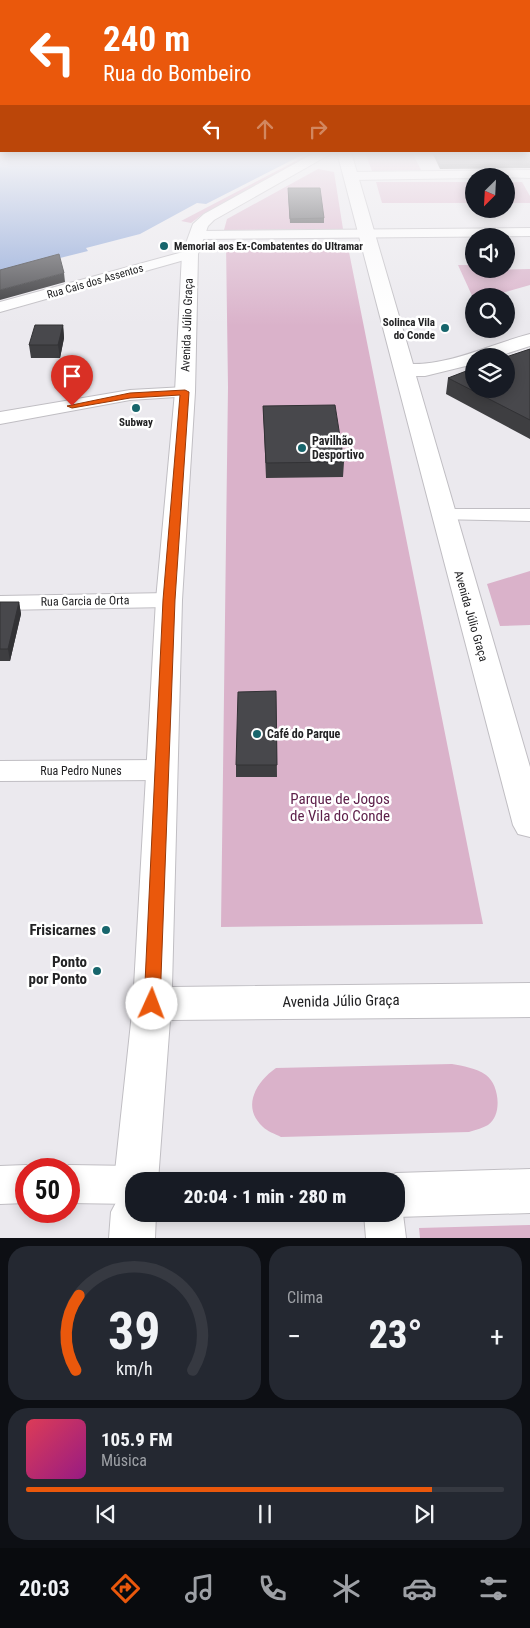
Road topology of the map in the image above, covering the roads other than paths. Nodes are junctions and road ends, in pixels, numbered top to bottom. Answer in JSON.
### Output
{"nodes":[{"id":1,"x":222,"y":210,"type":"edge"},
{"id":2,"x":360,"y":210,"type":"edge"},
{"id":3,"x":530,"y":232,"type":"edge"},
{"id":4,"x":198,"y":234,"type":"junction"},
{"id":5,"x":366,"y":234,"type":"junction"},
{"id":6,"x":190,"y":254,"type":"junction"},
{"id":7,"x":0,"y":308,"type":"edge"},
{"id":8,"x":530,"y":340,"type":"edge"},
{"id":9,"x":505,"y":348,"type":"edge"},
{"id":10,"x":465,"y":360,"type":"edge"},
{"id":11,"x":406,"y":370,"type":"junction"},
{"id":12,"x":185,"y":392,"type":"junction"},
{"id":13,"x":0,"y":418,"type":"edge"},
{"id":14,"x":443,"y":515,"type":"junction"},
{"id":15,"x":530,"y":515,"type":"edge"},
{"id":16,"x":169,"y":600,"type":"junction"},
{"id":17,"x":0,"y":602,"type":"edge"},
{"id":18,"x":162,"y":770,"type":"junction"},
{"id":19,"x":0,"y":771,"type":"edge"},
{"id":20,"x":530,"y":825,"type":"edge"},
{"id":21,"x":530,"y":1000,"type":"edge"},
{"id":22,"x":152,"y":1004,"type":"junction"},
{"id":23,"x":137,"y":1172,"type":"edge"},
{"id":24,"x":15,"y":1184,"type":"edge"},
{"id":25,"x":80,"y":1184,"type":"edge"},
{"id":26,"x":0,"y":1185,"type":"edge"},
{"id":27,"x":125,"y":1185,"type":"edge"},
{"id":28,"x":530,"y":1191,"type":"edge"},
{"id":29,"x":405,"y":1195,"type":"edge"},
{"id":30,"x":133,"y":1222,"type":"edge"},
{"id":31,"x":384,"y":1222,"type":"edge"},
{"id":32,"x":132,"y":1238,"type":"edge"},
{"id":33,"x":386,"y":1238,"type":"edge"}],
"edges":[{"from":1,"to":4,"type":"street","name":"Avenida Júlio Graça"},
{"from":2,"to":5,"type":"street","name":"Avenida Júlio Graça"},
{"from":3,"to":5,"type":"street"},
{"from":4,"to":5,"type":"street"},
{"from":4,"to":6,"type":"street","name":"Avenida Júlio Graça"},
{"from":5,"to":11,"type":"street","name":"Avenida Júlio Graça"},
{"from":6,"to":7,"type":"street","name":"Rua Cais dos Assentos"},
{"from":6,"to":12,"type":"street","name":"Avenida Júlio Graça"},
{"from":8,"to":9,"type":"street"},
{"from":10,"to":11,"type":"street"},
{"from":11,"to":14,"type":"street","name":"Avenida Júlio Graça"},
{"from":12,"to":13,"type":"street"},
{"from":12,"to":16,"type":"street","name":"Avenida Júlio Graça"},
{"from":14,"to":15,"type":"street"},
{"from":14,"to":20,"type":"street","name":"Avenida Júlio Graça"},
{"from":16,"to":17,"type":"street","name":"Rua Garcia de Orta"},
{"from":16,"to":18,"type":"street","name":"Avenida Júlio Graça"},
{"from":18,"to":19,"type":"street","name":"Rua Pedro Nunes"},
{"from":18,"to":22,"type":"street","name":"Avenida Júlio Graça"},
{"from":21,"to":22,"type":"street","name":"Avenida Júlio Graça"},
{"from":22,"to":23,"type":"street","name":"Avenida Júlio Graça"},
{"from":24,"to":26,"type":"street"},
{"from":25,"to":27,"type":"street"},
{"from":28,"to":29,"type":"street"},
{"from":30,"to":32,"type":"street"},
{"from":31,"to":33,"type":"street"}]}
